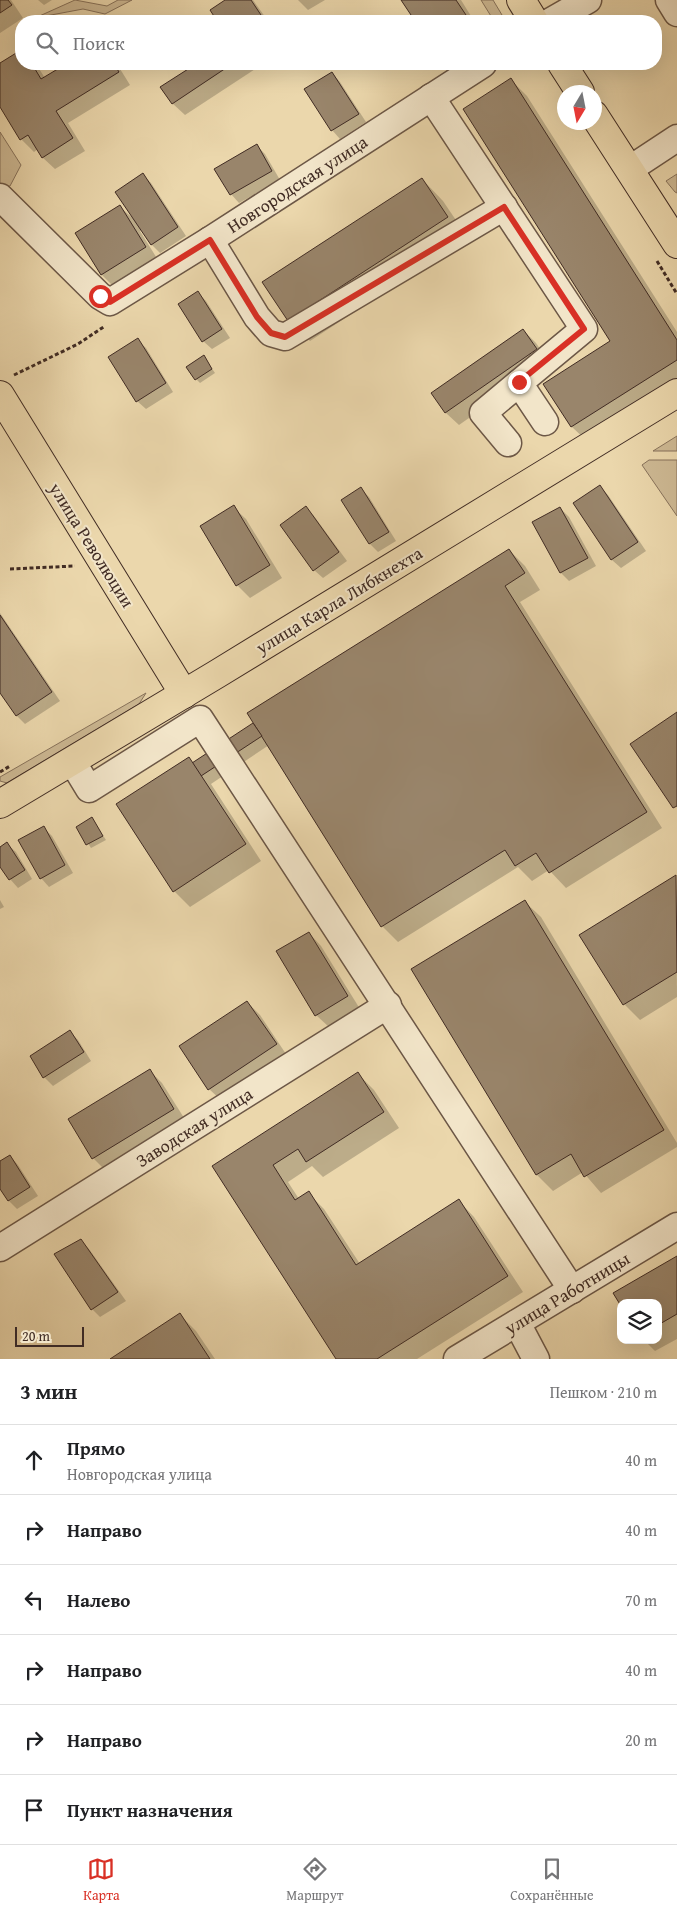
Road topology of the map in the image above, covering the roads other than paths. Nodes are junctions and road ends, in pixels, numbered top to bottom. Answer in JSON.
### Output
{"nodes":[{"id":1,"x":521,"y":0,"type":"edge"},
{"id":2,"x":588,"y":0,"type":"edge"},
{"id":3,"x":669,"y":0,"type":"edge"},
{"id":4,"x":677,"y":13,"type":"edge"},
{"id":5,"x":530,"y":15,"type":"edge"},
{"id":6,"x":562,"y":15,"type":"edge"},
{"id":7,"x":474,"y":70,"type":"edge"},
{"id":8,"x":566,"y":70,"type":"edge"},
{"id":9,"x":576,"y":85,"type":"edge"},
{"id":10,"x":431,"y":97,"type":"junction"},
{"id":11,"x":602,"y":126,"type":"edge"},
{"id":12,"x":677,"y":138,"type":"edge"},
{"id":13,"x":630,"y":169,"type":"junction"},
{"id":14,"x":0,"y":198,"type":"edge"},
{"id":15,"x":504,"y":207,"type":"junction"},
{"id":16,"x":210,"y":240,"type":"junction"},
{"id":17,"x":677,"y":244,"type":"edge"},
{"id":18,"x":519,"y":382,"type":"junction"},
{"id":19,"x":677,"y":393,"type":"edge"},
{"id":20,"x":0,"y":395,"type":"edge"},
{"id":21,"x":545,"y":422,"type":"dead end"},
{"id":22,"x":508,"y":443,"type":"dead end"},
{"id":23,"x":184,"y":694,"type":"junction"},
{"id":24,"x":72,"y":761,"type":"junction"},
{"id":25,"x":0,"y":804,"type":"edge"},
{"id":26,"x":388,"y":1005,"type":"junction"},
{"id":27,"x":677,"y":1226,"type":"edge"},
{"id":28,"x":0,"y":1248,"type":"edge"},
{"id":29,"x":572,"y":1290,"type":"junction"},
{"id":30,"x":517,"y":1323,"type":"junction"},
{"id":31,"x":457,"y":1359,"type":"edge"},
{"id":32,"x":536,"y":1359,"type":"edge"}],
"edges":[{"from":1,"to":5,"type":"main road"},
{"from":2,"to":6,"type":"street"},
{"from":3,"to":4,"type":"street"},
{"from":7,"to":10,"type":"street","name":"Новгородская улица"},
{"from":8,"to":9,"type":"main road"},
{"from":10,"to":15,"type":"street"},
{"from":10,"to":16,"type":"street","name":"Новгородская улица"},
{"from":11,"to":13,"type":"main road"},
{"from":12,"to":13,"type":"street"},
{"from":13,"to":17,"type":"main road"},
{"from":14,"to":16,"type":"street","name":"Новгородская улица"},
{"from":15,"to":16,"type":"street"},
{"from":15,"to":18,"type":"street"},
{"from":18,"to":21,"type":"street"},
{"from":18,"to":22,"type":"street"},
{"from":19,"to":23,"type":"main road","name":"улица Карла Либкнехта"},
{"from":20,"to":23,"type":"main road","name":"улица Революции"},
{"from":23,"to":24,"type":"main road","name":"улица Карла Либкнехта"},
{"from":24,"to":25,"type":"main road","name":"улица Карла Либкнехта"},
{"from":24,"to":26,"type":"street"},
{"from":26,"to":28,"type":"street","name":"Заводская улица"},
{"from":26,"to":29,"type":"street"},
{"from":27,"to":29,"type":"street","name":"улица Работницы"},
{"from":29,"to":30,"type":"street","name":"улица Работницы"},
{"from":30,"to":31,"type":"street","name":"улица Работницы"},
{"from":30,"to":32,"type":"street"}]}
